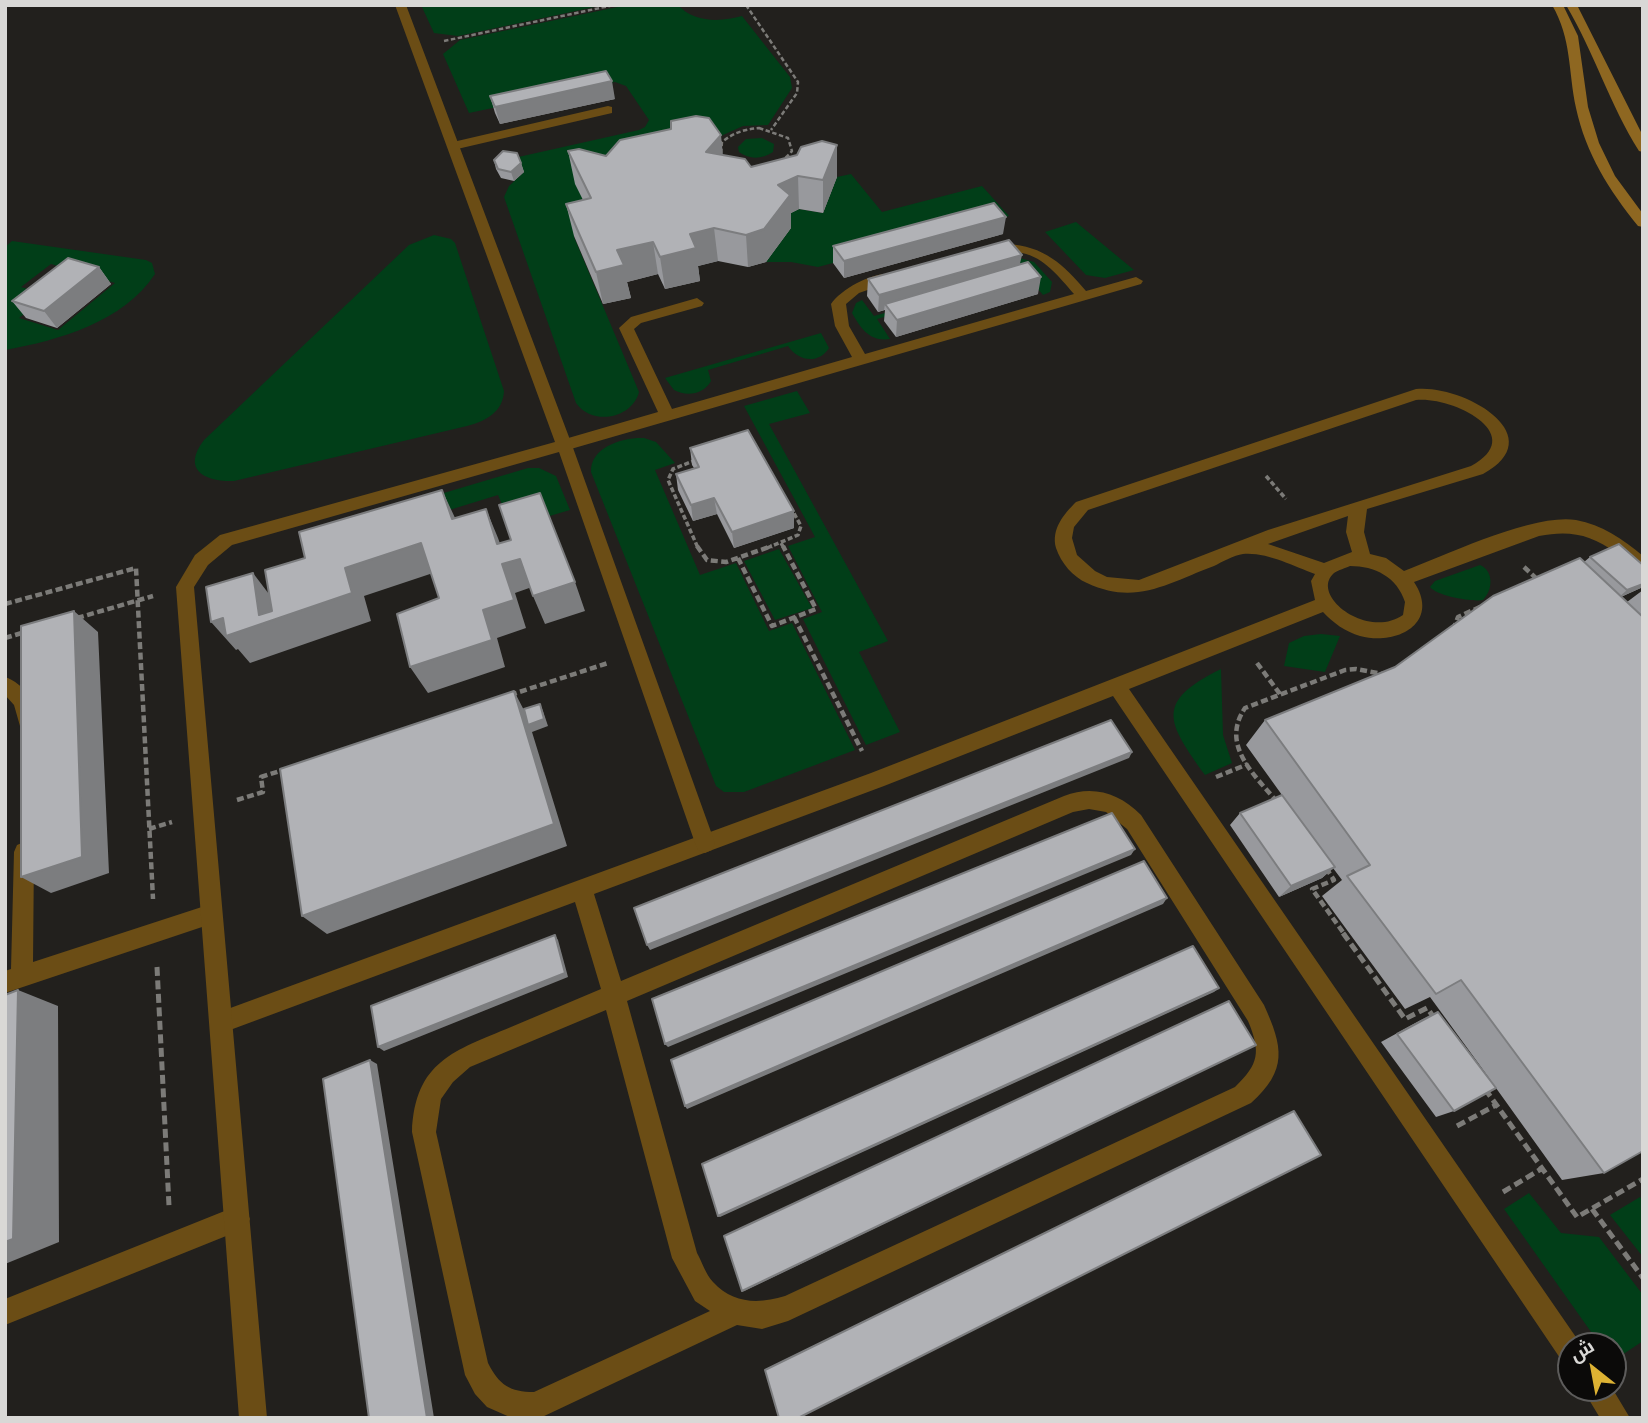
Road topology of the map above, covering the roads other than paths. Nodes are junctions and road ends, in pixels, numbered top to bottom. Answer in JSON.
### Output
{"nodes":[{"id":1,"x":400,"y":5,"type":"edge"},
{"id":2,"x":1571,"y":5,"type":"edge"},
{"id":3,"x":1552,"y":9,"type":"edge"},
{"id":4,"x":608,"y":110,"type":"dead end"},
{"id":5,"x":453,"y":146,"type":"junction"},
{"id":6,"x":1643,"y":148,"type":"edge"},
{"id":7,"x":1643,"y":223,"type":"edge"},
{"id":8,"x":974,"y":255,"type":"edge"},
{"id":9,"x":908,"y":273,"type":"edge"},
{"id":10,"x":1136,"y":281,"type":"dead end"},
{"id":11,"x":1083,"y":296,"type":"junction"},
{"id":12,"x":697,"y":303,"type":"dead end"},
{"id":13,"x":861,"y":360,"type":"junction"},
{"id":14,"x":667,"y":415,"type":"junction"},
{"id":15,"x":564,"y":445,"type":"junction"},
{"id":16,"x":1361,"y":505,"type":"junction"},
{"id":17,"x":1241,"y":548,"type":"junction"},
{"id":18,"x":1364,"y":559,"type":"junction"},
{"id":19,"x":1643,"y":566,"type":"edge"},
{"id":20,"x":1324,"y":570,"type":"junction"},
{"id":21,"x":1403,"y":579,"type":"junction"},
{"id":22,"x":1325,"y":604,"type":"junction"},
{"id":23,"x":5,"y":685,"type":"edge"},
{"id":24,"x":1116,"y":685,"type":"junction"},
{"id":25,"x":27,"y":738,"type":"edge"},
{"id":26,"x":25,"y":831,"type":"edge"},
{"id":27,"x":705,"y":843,"type":"junction"},
{"id":28,"x":582,"y":889,"type":"junction"},
{"id":29,"x":211,"y":914,"type":"junction"},
{"id":30,"x":13,"y":980,"type":"edge"},
{"id":31,"x":614,"y":996,"type":"junction"},
{"id":32,"x":222,"y":1021,"type":"junction"},
{"id":33,"x":237,"y":1219,"type":"junction"},
{"id":34,"x":5,"y":1312,"type":"edge"},
{"id":35,"x":736,"y":1312,"type":"junction"},
{"id":36,"x":1557,"y":1332,"type":"edge"},
{"id":37,"x":1605,"y":1402,"type":"edge"},
{"id":38,"x":253,"y":1418,"type":"edge"},
{"id":39,"x":1616,"y":1418,"type":"edge"}],
"edges":[{"from":1,"to":5,"type":"street"},
{"from":2,"to":6,"type":"main road"},
{"from":3,"to":7,"type":"main road"},
{"from":4,"to":5,"type":"street"},
{"from":5,"to":15,"type":"street"},
{"from":8,"to":11,"type":"street"},
{"from":9,"to":13,"type":"street"},
{"from":10,"to":11,"type":"lane"},
{"from":11,"to":13,"type":"lane"},
{"from":12,"to":14,"type":"street"},
{"from":13,"to":14,"type":"lane"},
{"from":14,"to":15,"type":"lane"},
{"from":15,"to":27,"type":"street"},
{"from":15,"to":29,"type":"street"},
{"from":16,"to":17,"type":"street"},
{"from":16,"to":17,"type":"street"},
{"from":16,"to":18,"type":"street"},
{"from":17,"to":20,"type":"street"},
{"from":18,"to":20,"type":"street"},
{"from":18,"to":21,"type":"street"},
{"from":19,"to":21,"type":"lane"},
{"from":20,"to":22,"type":"street"},
{"from":21,"to":22,"type":"street"},
{"from":22,"to":24,"type":"street"},
{"from":23,"to":25,"type":"street"},
{"from":24,"to":27,"type":"street"},
{"from":24,"to":36,"type":"street"},
{"from":26,"to":30,"type":"street"},
{"from":27,"to":28,"type":"street"},
{"from":28,"to":31,"type":"street"},
{"from":28,"to":32,"type":"street"},
{"from":29,"to":30,"type":"street"},
{"from":29,"to":32,"type":"street"},
{"from":31,"to":35,"type":"street"},
{"from":31,"to":35,"type":"street"},
{"from":31,"to":35,"type":"street"},
{"from":32,"to":33,"type":"street"},
{"from":33,"to":34,"type":"street"},
{"from":33,"to":38,"type":"street"},
{"from":37,"to":39,"type":"street"}]}
